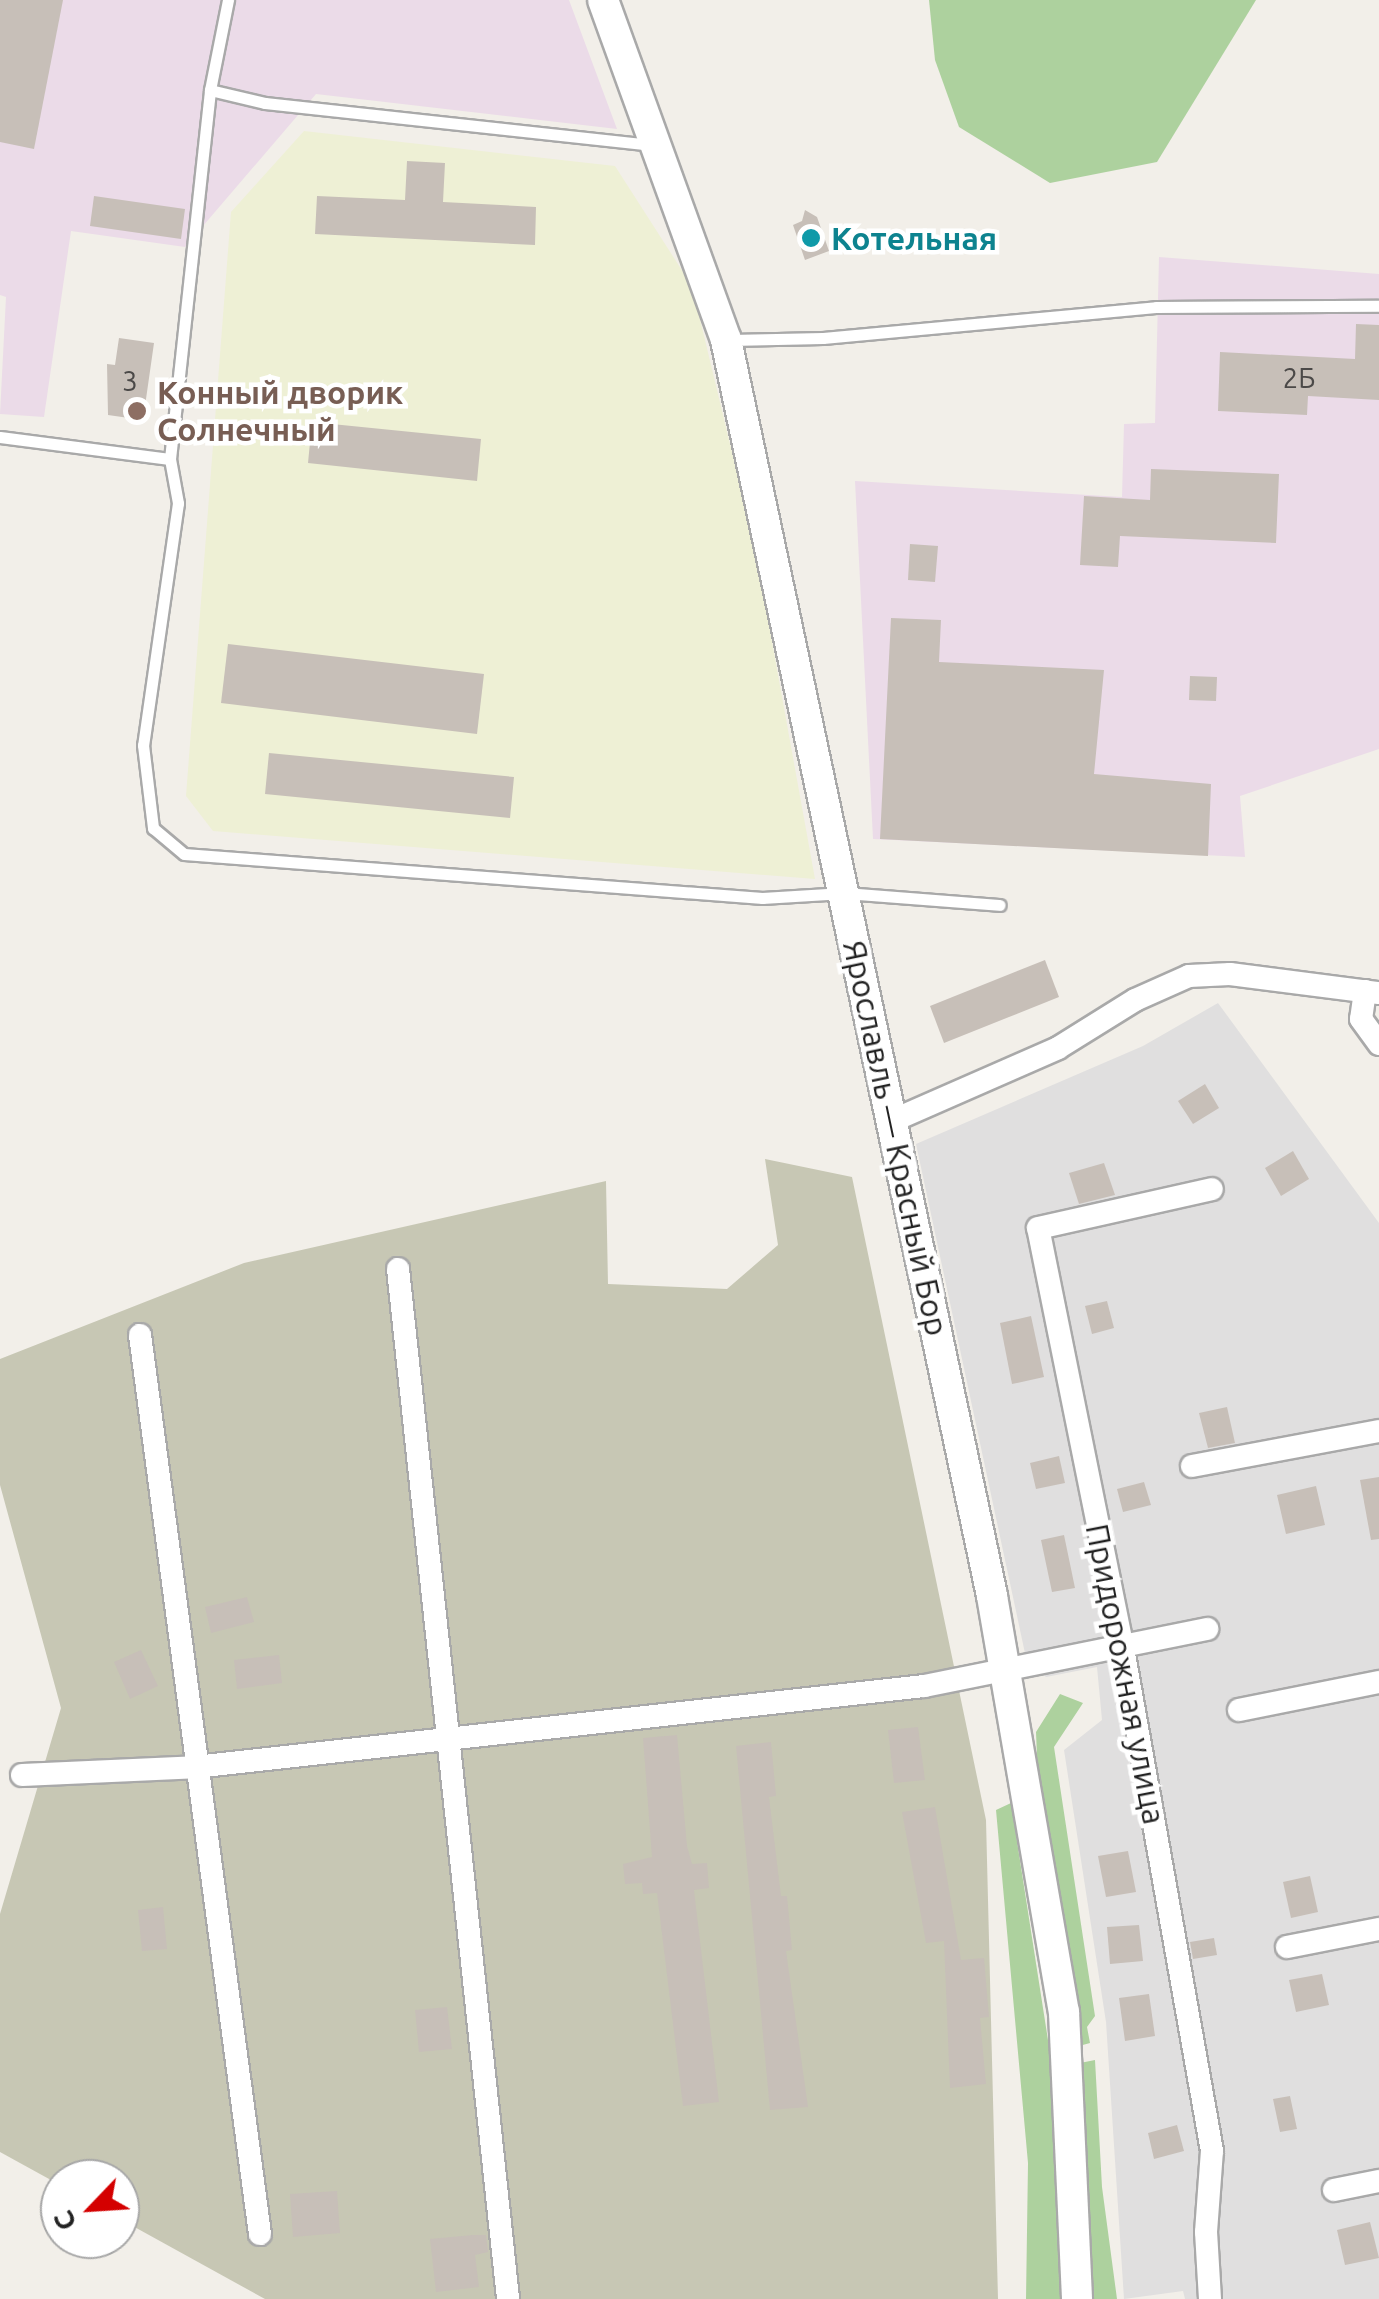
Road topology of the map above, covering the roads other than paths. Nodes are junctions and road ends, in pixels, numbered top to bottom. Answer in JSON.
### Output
{"nodes":[{"id":1,"x":228,"y":0,"type":"edge"},
{"id":2,"x":604,"y":0,"type":"edge"},
{"id":3,"x":210,"y":90,"type":"junction"},
{"id":4,"x":658,"y":145,"type":"junction"},
{"id":5,"x":1379,"y":306,"type":"edge"},
{"id":6,"x":726,"y":340,"type":"junction"},
{"id":7,"x":0,"y":437,"type":"edge"},
{"id":8,"x":170,"y":459,"type":"junction"},
{"id":9,"x":844,"y":893,"type":"junction"},
{"id":10,"x":1000,"y":905,"type":"dead end"},
{"id":11,"x":1372,"y":992,"type":"edge"},
{"id":12,"x":1379,"y":1044,"type":"edge"},
{"id":13,"x":892,"y":1121,"type":"junction"},
{"id":14,"x":1212,"y":1190,"type":"dead end"},
{"id":15,"x":398,"y":1269,"type":"dead end"},
{"id":16,"x":140,"y":1335,"type":"dead end"},
{"id":17,"x":1379,"y":1431,"type":"edge"},
{"id":18,"x":1192,"y":1466,"type":"dead end"},
{"id":19,"x":1207,"y":1628,"type":"dead end"},
{"id":20,"x":1123,"y":1649,"type":"junction"},
{"id":21,"x":1006,"y":1672,"type":"junction"},
{"id":22,"x":1379,"y":1682,"type":"edge"},
{"id":23,"x":1238,"y":1710,"type":"dead end"},
{"id":24,"x":444,"y":1740,"type":"junction"},
{"id":25,"x":195,"y":1767,"type":"junction"},
{"id":26,"x":22,"y":1776,"type":"dead end"},
{"id":27,"x":1379,"y":1929,"type":"edge"},
{"id":28,"x":1287,"y":1947,"type":"dead end"},
{"id":29,"x":1379,"y":2181,"type":"edge"},
{"id":30,"x":1334,"y":2190,"type":"dead end"},
{"id":31,"x":260,"y":2234,"type":"dead end"},
{"id":32,"x":508,"y":2299,"type":"edge"},
{"id":33,"x":1077,"y":2299,"type":"edge"},
{"id":34,"x":1210,"y":2299,"type":"edge"}],
"edges":[{"from":1,"to":3,"type":"lane"},
{"from":2,"to":4,"type":"street","name":"Ярославль — Красный Бор"},
{"from":3,"to":4,"type":"lane"},
{"from":3,"to":8,"type":"lane"},
{"from":4,"to":6,"type":"street","name":"Ярославль — Красный Бор"},
{"from":5,"to":6,"type":"lane"},
{"from":6,"to":9,"type":"street","name":"Ярославль — Красный Бор"},
{"from":7,"to":8,"type":"lane"},
{"from":8,"to":9,"type":"lane"},
{"from":9,"to":10,"type":"lane"},
{"from":9,"to":13,"type":"street","name":"Ярославль — Красный Бор"},
{"from":11,"to":12,"type":"street"},
{"from":11,"to":13,"type":"street"},
{"from":13,"to":21,"type":"street","name":"Ярославль — Красный Бор"},
{"from":14,"to":20,"type":"street","name":"Придорожная улица"},
{"from":15,"to":24,"type":"street"},
{"from":16,"to":25,"type":"street"},
{"from":17,"to":18,"type":"street"},
{"from":19,"to":20,"type":"street"},
{"from":20,"to":21,"type":"street"},
{"from":20,"to":34,"type":"street","name":"Придорожная улица"},
{"from":21,"to":24,"type":"street"},
{"from":21,"to":33,"type":"street","name":"Ярославль — Красный Бор"},
{"from":22,"to":23,"type":"street"},
{"from":24,"to":25,"type":"street"},
{"from":24,"to":32,"type":"street"},
{"from":25,"to":26,"type":"street"},
{"from":25,"to":31,"type":"street"},
{"from":27,"to":28,"type":"street"},
{"from":29,"to":30,"type":"street"}]}
